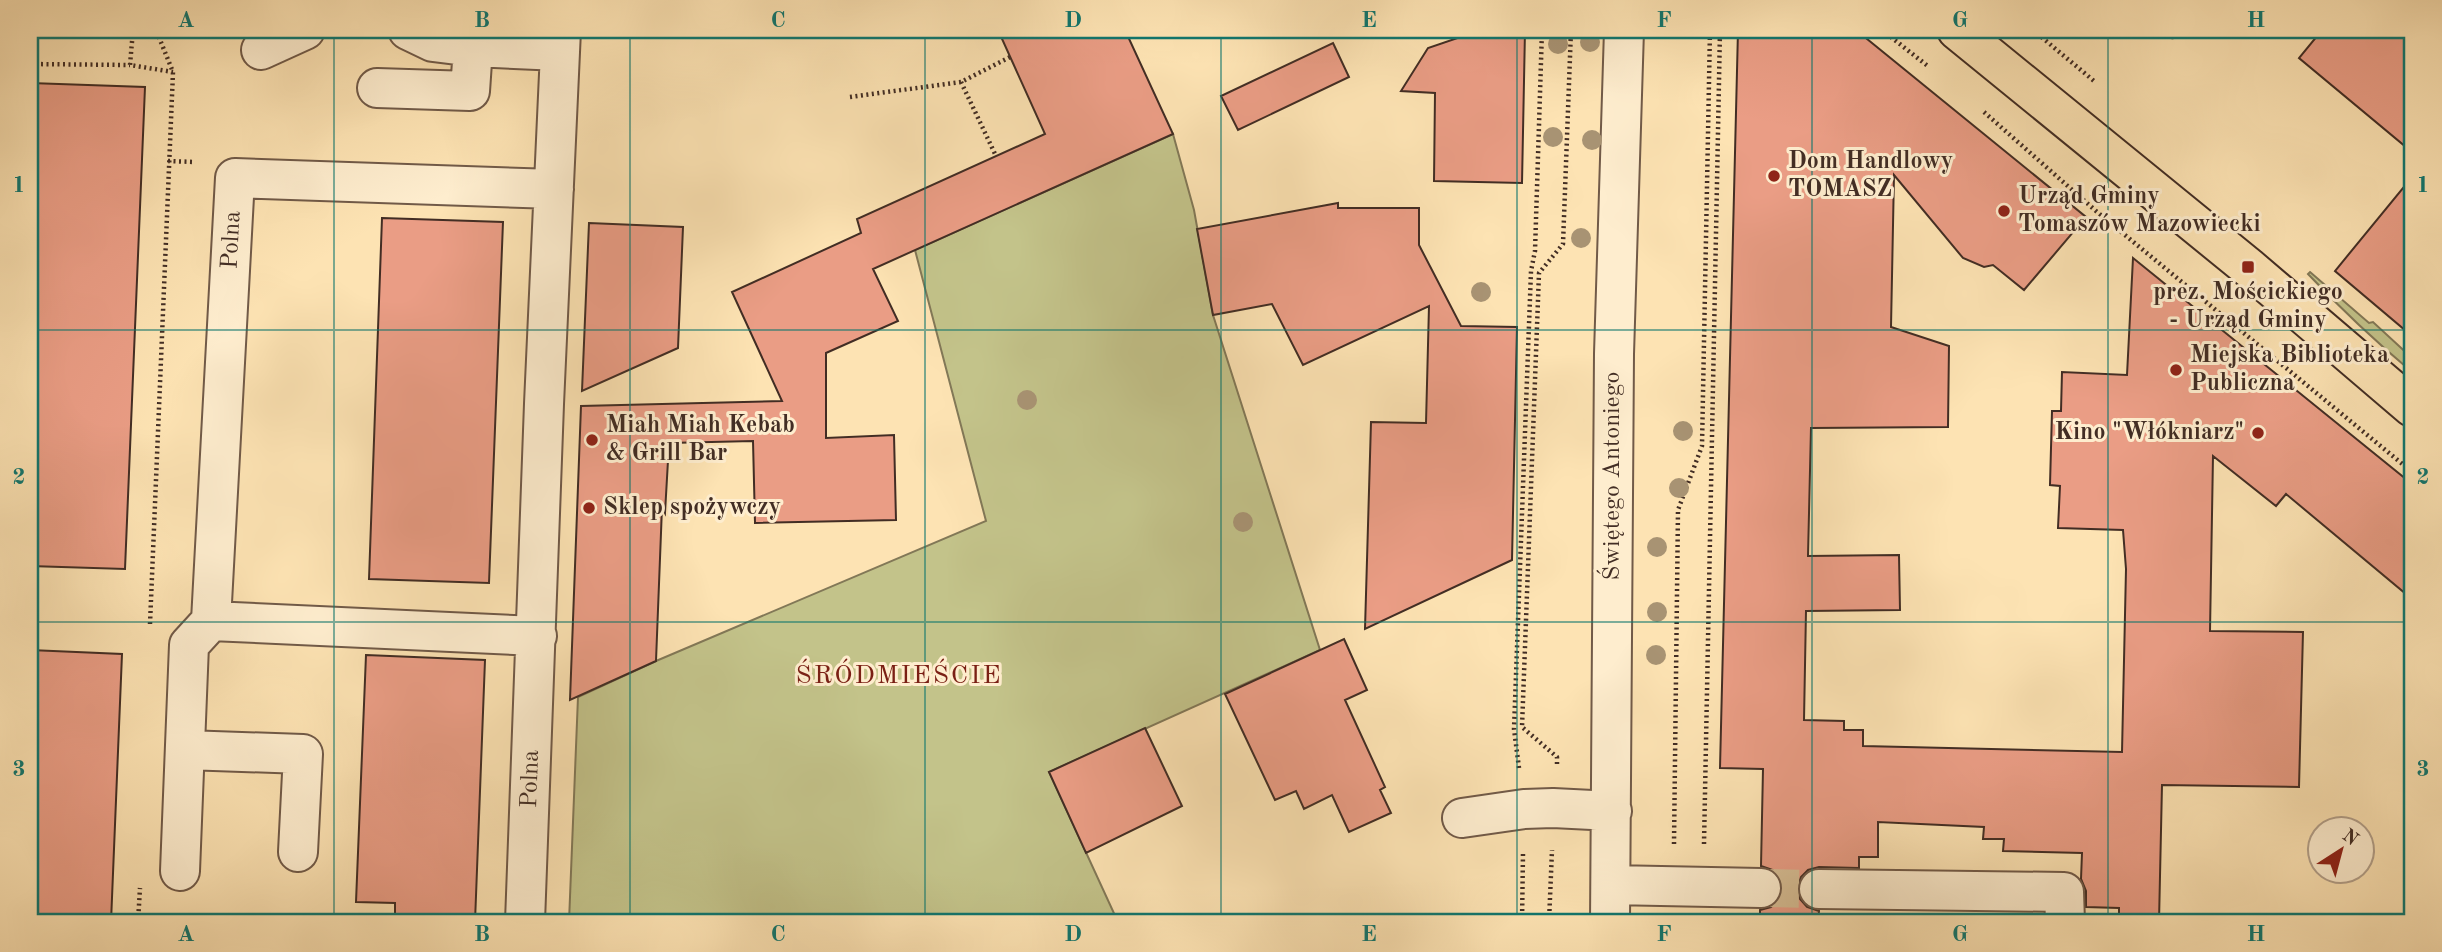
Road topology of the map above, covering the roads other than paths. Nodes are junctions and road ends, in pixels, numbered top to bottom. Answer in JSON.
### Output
{"nodes":[{"id":1,"x":305,"y":30,"type":"edge"},
{"id":2,"x":408,"y":30,"type":"edge"},
{"id":3,"x":1624,"y":30,"type":"edge"},
{"id":4,"x":1957,"y":30,"type":"edge"},
{"id":5,"x":561,"y":40,"type":"edge"},
{"id":6,"x":473,"y":47,"type":"junction"},
{"id":7,"x":261,"y":50,"type":"dead end"},
{"id":8,"x":377,"y":88,"type":"dead end"},
{"id":9,"x":554,"y":189,"type":"junction"},
{"id":10,"x":2412,"y":407,"type":"edge"},
{"id":11,"x":211,"y":621,"type":"junction"},
{"id":12,"x":537,"y":636,"type":"junction"},
{"id":13,"x":185,"y":750,"type":"junction"},
{"id":14,"x":1612,"y":811,"type":"junction"},
{"id":15,"x":1462,"y":818,"type":"dead end"},
{"id":16,"x":298,"y":852,"type":"dead end"},
{"id":17,"x":180,"y":871,"type":"dead end"},
{"id":18,"x":1760,"y":888,"type":"tunnel mouth"},
{"id":19,"x":1819,"y":889,"type":"tunnel mouth"},
{"id":20,"x":1610,"y":904,"type":"edge"},
{"id":21,"x":525,"y":922,"type":"edge"},
{"id":22,"x":2065,"y":922,"type":"edge"}],
"edges":[{"from":1,"to":7,"type":"street"},
{"from":2,"to":6,"type":"street","name":"Polna"},
{"from":3,"to":14,"type":"street","name":"Świętego Antoniego"},
{"from":4,"to":10,"type":"main road"},
{"from":5,"to":6,"type":"street","name":"Polna"},
{"from":5,"to":9,"type":"street","name":"Polna"},
{"from":6,"to":8,"type":"street"},
{"from":9,"to":11,"type":"street","name":"Polna"},
{"from":9,"to":12,"type":"street","name":"Polna"},
{"from":11,"to":12,"type":"street"},
{"from":11,"to":13,"type":"street"},
{"from":12,"to":21,"type":"street","name":"Polna"},
{"from":13,"to":16,"type":"street"},
{"from":13,"to":17,"type":"street"},
{"from":14,"to":15,"type":"street"},
{"from":14,"to":20,"type":"street","name":"Świętego Antoniego"},
{"from":18,"to":20,"type":"street"},
{"from":19,"to":22,"type":"street"}]}
